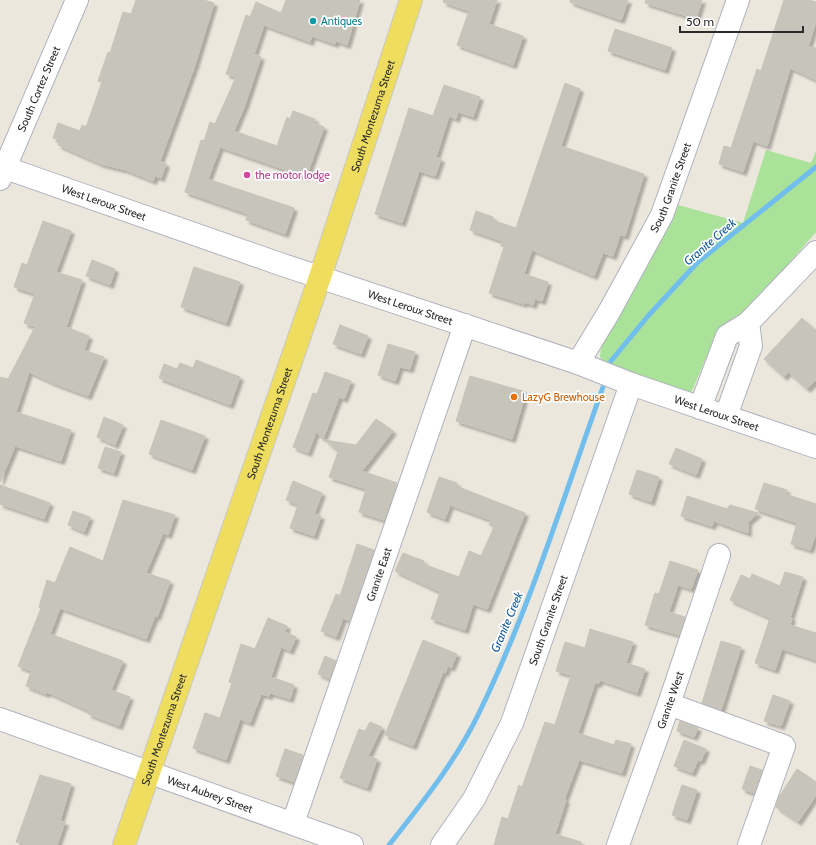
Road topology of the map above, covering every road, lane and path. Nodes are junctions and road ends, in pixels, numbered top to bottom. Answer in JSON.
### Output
{"nodes":[{"id":1,"x":77,"y":0,"type":"edge"},
{"id":2,"x":411,"y":0,"type":"edge"},
{"id":3,"x":738,"y":0,"type":"edge"},
{"id":4,"x":1,"y":171,"type":"edge"},
{"id":5,"x":816,"y":252,"type":"edge"},
{"id":6,"x":320,"y":277,"type":"junction"},
{"id":7,"x":748,"y":323,"type":"junction"},
{"id":8,"x":465,"y":326,"type":"junction"},
{"id":9,"x":578,"y":363,"type":"junction"},
{"id":10,"x":631,"y":384,"type":"junction"},
{"id":11,"x":700,"y":408,"type":"junction"},
{"id":12,"x":726,"y":416,"type":"junction"},
{"id":13,"x":816,"y":447,"type":"edge"},
{"id":14,"x":719,"y":555,"type":"dead end"},
{"id":15,"x":668,"y":704,"type":"junction"},
{"id":16,"x":0,"y":719,"type":"edge"},
{"id":17,"x":149,"y":772,"type":"junction"},
{"id":18,"x":293,"y":823,"type":"junction"},
{"id":19,"x":124,"y":845,"type":"edge"},
{"id":20,"x":352,"y":845,"type":"edge"},
{"id":21,"x":442,"y":845,"type":"edge"},
{"id":22,"x":618,"y":845,"type":"edge"},
{"id":23,"x":749,"y":845,"type":"edge"}],
"edges":[{"from":1,"to":4,"type":"street","name":"South Cortez Street"},
{"from":2,"to":6,"type":"main road","name":"South Montezuma Street"},
{"from":3,"to":9,"type":"street","name":"South Granite Street"},
{"from":4,"to":6,"type":"street","name":"West Leroux Street"},
{"from":5,"to":7,"type":"street"},
{"from":6,"to":8,"type":"street","name":"West Leroux Street"},
{"from":6,"to":17,"type":"main road","name":"South Montezuma Street"},
{"from":7,"to":11,"type":"street"},
{"from":7,"to":12,"type":"street"},
{"from":8,"to":9,"type":"street","name":"West Leroux Street"},
{"from":8,"to":18,"type":"street","name":"Granite East"},
{"from":9,"to":10,"type":"street","name":"West Leroux Street"},
{"from":10,"to":11,"type":"street","name":"West Leroux Street"},
{"from":10,"to":21,"type":"street","name":"South Granite Street"},
{"from":11,"to":12,"type":"street","name":"West Leroux Street"},
{"from":12,"to":13,"type":"street","name":"West Leroux Street"},
{"from":14,"to":15,"type":"street","name":"Granite West"},
{"from":15,"to":22,"type":"street","name":"Granite West"},
{"from":15,"to":23,"type":"street"},
{"from":16,"to":17,"type":"street","name":"West Aubrey Street"},
{"from":17,"to":18,"type":"street","name":"West Aubrey Street"},
{"from":17,"to":19,"type":"main road","name":"South Montezuma Street"},
{"from":18,"to":20,"type":"street","name":"West Aubrey Street"}]}
